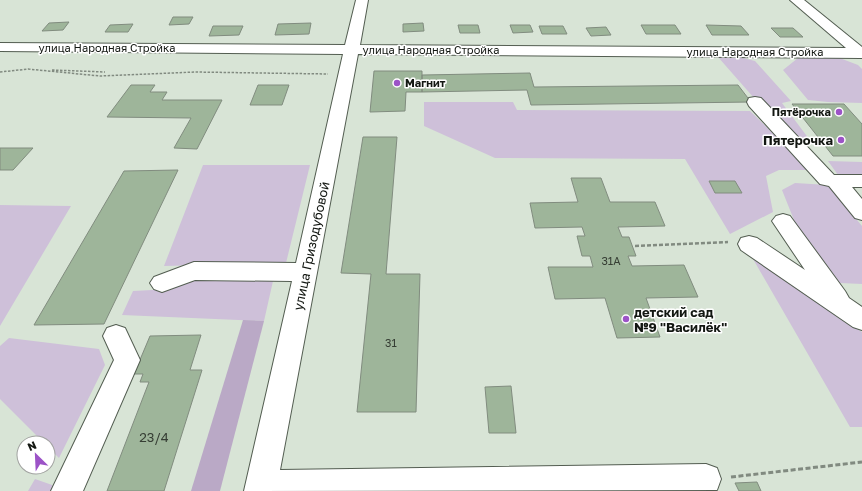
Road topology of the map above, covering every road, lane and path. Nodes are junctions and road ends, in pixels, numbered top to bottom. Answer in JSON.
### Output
{"nodes":[{"id":1,"x":362,"y":0,"type":"edge"},
{"id":2,"x":796,"y":0,"type":"edge"},
{"id":3,"x":0,"y":47,"type":"edge"},
{"id":4,"x":352,"y":50,"type":"junction"},
{"id":5,"x":862,"y":53,"type":"edge"},
{"id":6,"x":28,"y":69,"type":"junction"},
{"id":7,"x":0,"y":72,"type":"edge"},
{"id":8,"x":105,"y":72,"type":"dead end"},
{"id":9,"x":346,"y":74,"type":"junction"},
{"id":10,"x":755,"y":102,"type":"dead end"},
{"id":11,"x":827,"y":180,"type":"dead end"},
{"id":12,"x":862,"y":181,"type":"edge"},
{"id":13,"x":862,"y":213,"type":"edge"},
{"id":14,"x":783,"y":220,"type":"dead end"},
{"id":15,"x":749,"y":244,"type":"joint"},
{"id":16,"x":635,"y":246,"type":"dead end"},
{"id":17,"x":305,"y":272,"type":"junction"},
{"id":18,"x":162,"y":282,"type":"dead end"},
{"id":19,"x":854,"y":315,"type":"edge"},
{"id":20,"x":116,"y":336,"type":"dead end"},
{"id":21,"x":862,"y":462,"type":"edge"},
{"id":22,"x":706,"y":479,"type":"joint"},
{"id":23,"x":260,"y":488,"type":"edge"},
{"id":24,"x":67,"y":491,"type":"edge"}],
"edges":[{"from":1,"to":4,"type":"street","name":"улица Гризодубовой"},
{"from":2,"to":5,"type":"street"},
{"from":3,"to":4,"type":"street","name":"улица Народная Стройка"},
{"from":4,"to":5,"type":"street","name":"улица Народная Стройка"},
{"from":4,"to":9,"type":"street","name":"улица Гризодубовой"},
{"from":6,"to":7,"type":"path"},
{"from":6,"to":8,"type":"path"},
{"from":6,"to":9,"type":"path"},
{"from":9,"to":17,"type":"street","name":"улица Гризодубовой"},
{"from":10,"to":11,"type":"street"},
{"from":12,"to":13,"type":"street"},
{"from":14,"to":19,"type":"street"},
{"from":15,"to":16,"type":"path"},
{"from":15,"to":19,"type":"street"},
{"from":17,"to":18,"type":"street"},
{"from":17,"to":23,"type":"street","name":"улица Гризодубовой"},
{"from":20,"to":24,"type":"street"},
{"from":21,"to":22,"type":"path"},
{"from":22,"to":23,"type":"street"}]}
